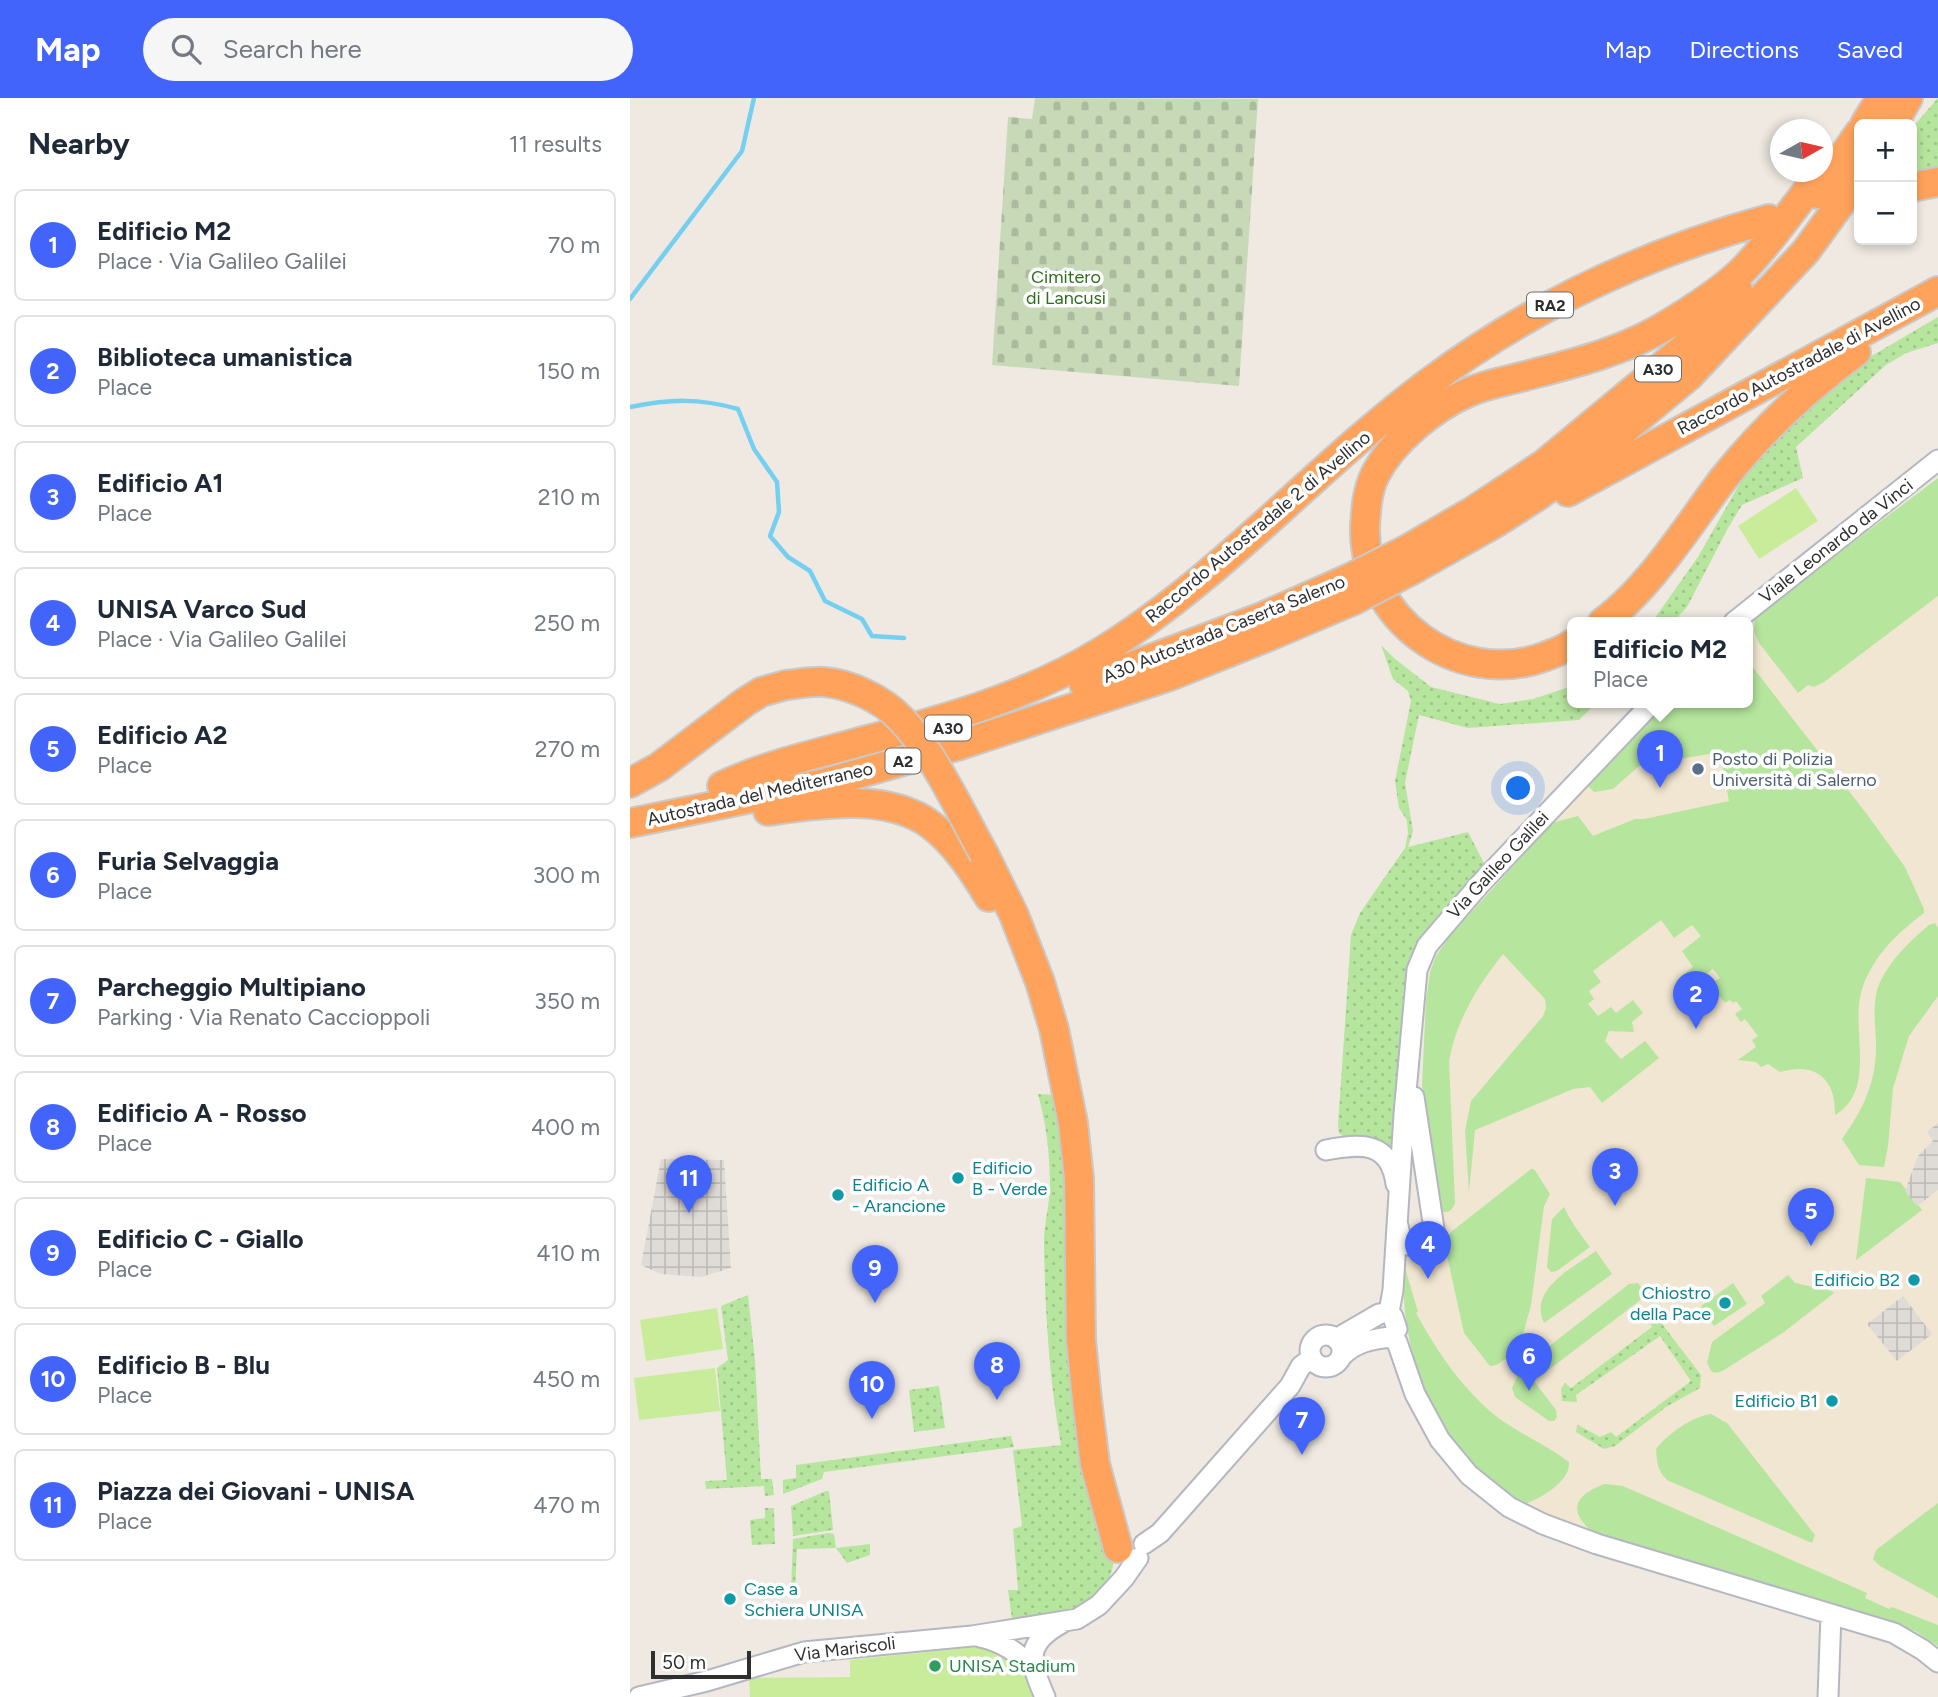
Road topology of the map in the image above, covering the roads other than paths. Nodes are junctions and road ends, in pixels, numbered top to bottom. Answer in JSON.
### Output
{"nodes":[{"id":1,"x":1881,"y":98,"type":"edge"},
{"id":2,"x":1908,"y":98,"type":"edge"},
{"id":3,"x":1868,"y":119,"type":"edge"},
{"id":4,"x":1896,"y":119,"type":"edge"},
{"id":5,"x":1854,"y":133,"type":"edge"},
{"id":6,"x":1854,"y":138,"type":"edge"},
{"id":7,"x":1833,"y":156,"type":"edge"},
{"id":8,"x":1813,"y":182,"type":"edge"},
{"id":9,"x":1856,"y":182,"type":"edge"},
{"id":10,"x":1938,"y":182,"type":"edge"},
{"id":11,"x":1917,"y":186,"type":"edge"},
{"id":12,"x":1769,"y":219,"type":"dead end"},
{"id":13,"x":1938,"y":291,"type":"edge"},
{"id":14,"x":1938,"y":305,"type":"edge"},
{"id":15,"x":1938,"y":460,"type":"edge"},
{"id":16,"x":1470,"y":538,"type":"junction"},
{"id":17,"x":1409,"y":560,"type":"junction"},
{"id":18,"x":1610,"y":617,"type":"edge"},
{"id":19,"x":1740,"y":617,"type":"edge"},
{"id":20,"x":1567,"y":647,"type":"edge"},
{"id":21,"x":1170,"y":665,"type":"junction"},
{"id":22,"x":1647,"y":708,"type":"edge"},
{"id":23,"x":630,"y":783,"type":"edge"},
{"id":24,"x":722,"y":786,"type":"junction"},
{"id":25,"x":630,"y":805,"type":"edge"},
{"id":26,"x":630,"y":824,"type":"edge"},
{"id":27,"x":630,"y":831,"type":"edge"},
{"id":28,"x":1059,"y":1059,"type":"junction"},
{"id":29,"x":1410,"y":1061,"type":"junction"},
{"id":30,"x":1326,"y":1150,"type":"dead end"},
{"id":31,"x":1428,"y":1187,"type":"junction"},
{"id":32,"x":1398,"y":1199,"type":"junction"},
{"id":33,"x":1397,"y":1220,"type":"junction"},
{"id":34,"x":1389,"y":1312,"type":"junction"},
{"id":35,"x":1391,"y":1337,"type":"junction"},
{"id":36,"x":1329,"y":1355,"type":"junction"},
{"id":37,"x":1131,"y":1545,"type":"junction"},
{"id":38,"x":1831,"y":1614,"type":"junction"},
{"id":39,"x":1064,"y":1621,"type":"junction"},
{"id":40,"x":972,"y":1636,"type":"junction"},
{"id":41,"x":1938,"y":1662,"type":"edge"},
{"id":42,"x":1033,"y":1668,"type":"junction"},
{"id":43,"x":639,"y":1697,"type":"edge"},
{"id":44,"x":1045,"y":1697,"type":"edge"},
{"id":45,"x":1828,"y":1697,"type":"edge"}],
"edges":[{"from":1,"to":3,"type":"highway"},
{"from":2,"to":4,"type":"highway"},
{"from":5,"to":7,"type":"highway"},
{"from":6,"to":17,"type":"highway","name":"A30 Autostrada Caserta Salerno","number":"A30"},
{"from":8,"to":20,"type":"highway"},
{"from":9,"to":16,"type":"highway","name":"A30 Autostrada Caserta Salerno","number":"A30"},
{"from":10,"to":11,"type":"highway"},
{"from":12,"to":24,"type":"highway","name":"Raccordo Autostradale 2 di Avellino","number":"RA2"},
{"from":13,"to":16,"type":"highway","name":"Raccordo Autostradale di Avellino"},
{"from":14,"to":18,"type":"highway"},
{"from":15,"to":19,"type":"street","name":"Viale Leonardo da Vinci"},
{"from":16,"to":17,"type":"highway","name":"A30 Autostrada Caserta Salerno","number":"A30"},
{"from":17,"to":21,"type":"highway","name":"A30 Autostrada Caserta Salerno","number":"A30","bridge":true},
{"from":21,"to":24,"type":"highway","name":"A30 Autostrada Caserta Salerno","number":"A30"},
{"from":21,"to":26,"type":"highway","name":"Autostrada del Mediterraneo","number":"A2"},
{"from":22,"to":29,"type":"street","name":"Via Galileo Galilei"},
{"from":23,"to":28,"type":"highway","bridge":true},
{"from":24,"to":25,"type":"highway","name":"Autostrada del Mediterraneo"},
{"from":27,"to":28,"type":"highway"},
{"from":28,"to":37,"type":"highway"},
{"from":29,"to":31,"type":"street","name":"Via Galileo Galilei"},
{"from":29,"to":32,"type":"street","name":"Via Galileo Galilei"},
{"from":30,"to":32,"type":"street"},
{"from":31,"to":32,"type":"street"},
{"from":31,"to":33,"type":"street","name":"Via Galileo Galilei"},
{"from":32,"to":33,"type":"street","name":"Via Galileo Galilei"},
{"from":33,"to":34,"type":"street","name":"Via Galileo Galilei"},
{"from":34,"to":35,"type":"street","name":"Via Galileo Galilei"},
{"from":34,"to":36,"type":"street"},
{"from":35,"to":36,"type":"street"},
{"from":35,"to":38,"type":"street"},
{"from":36,"to":37,"type":"street"},
{"from":37,"to":39,"type":"street","name":"Via Mariscoli"},
{"from":38,"to":41,"type":"street"},
{"from":38,"to":45,"type":"street"},
{"from":39,"to":40,"type":"street","name":"Via Mariscoli"},
{"from":39,"to":42,"type":"street","name":"Via Mariscoli"},
{"from":40,"to":42,"type":"street","name":"Via Mariscoli"},
{"from":40,"to":43,"type":"street","name":"Via Mariscoli"},
{"from":42,"to":44,"type":"street","name":"Via Mariscoli"}]}
